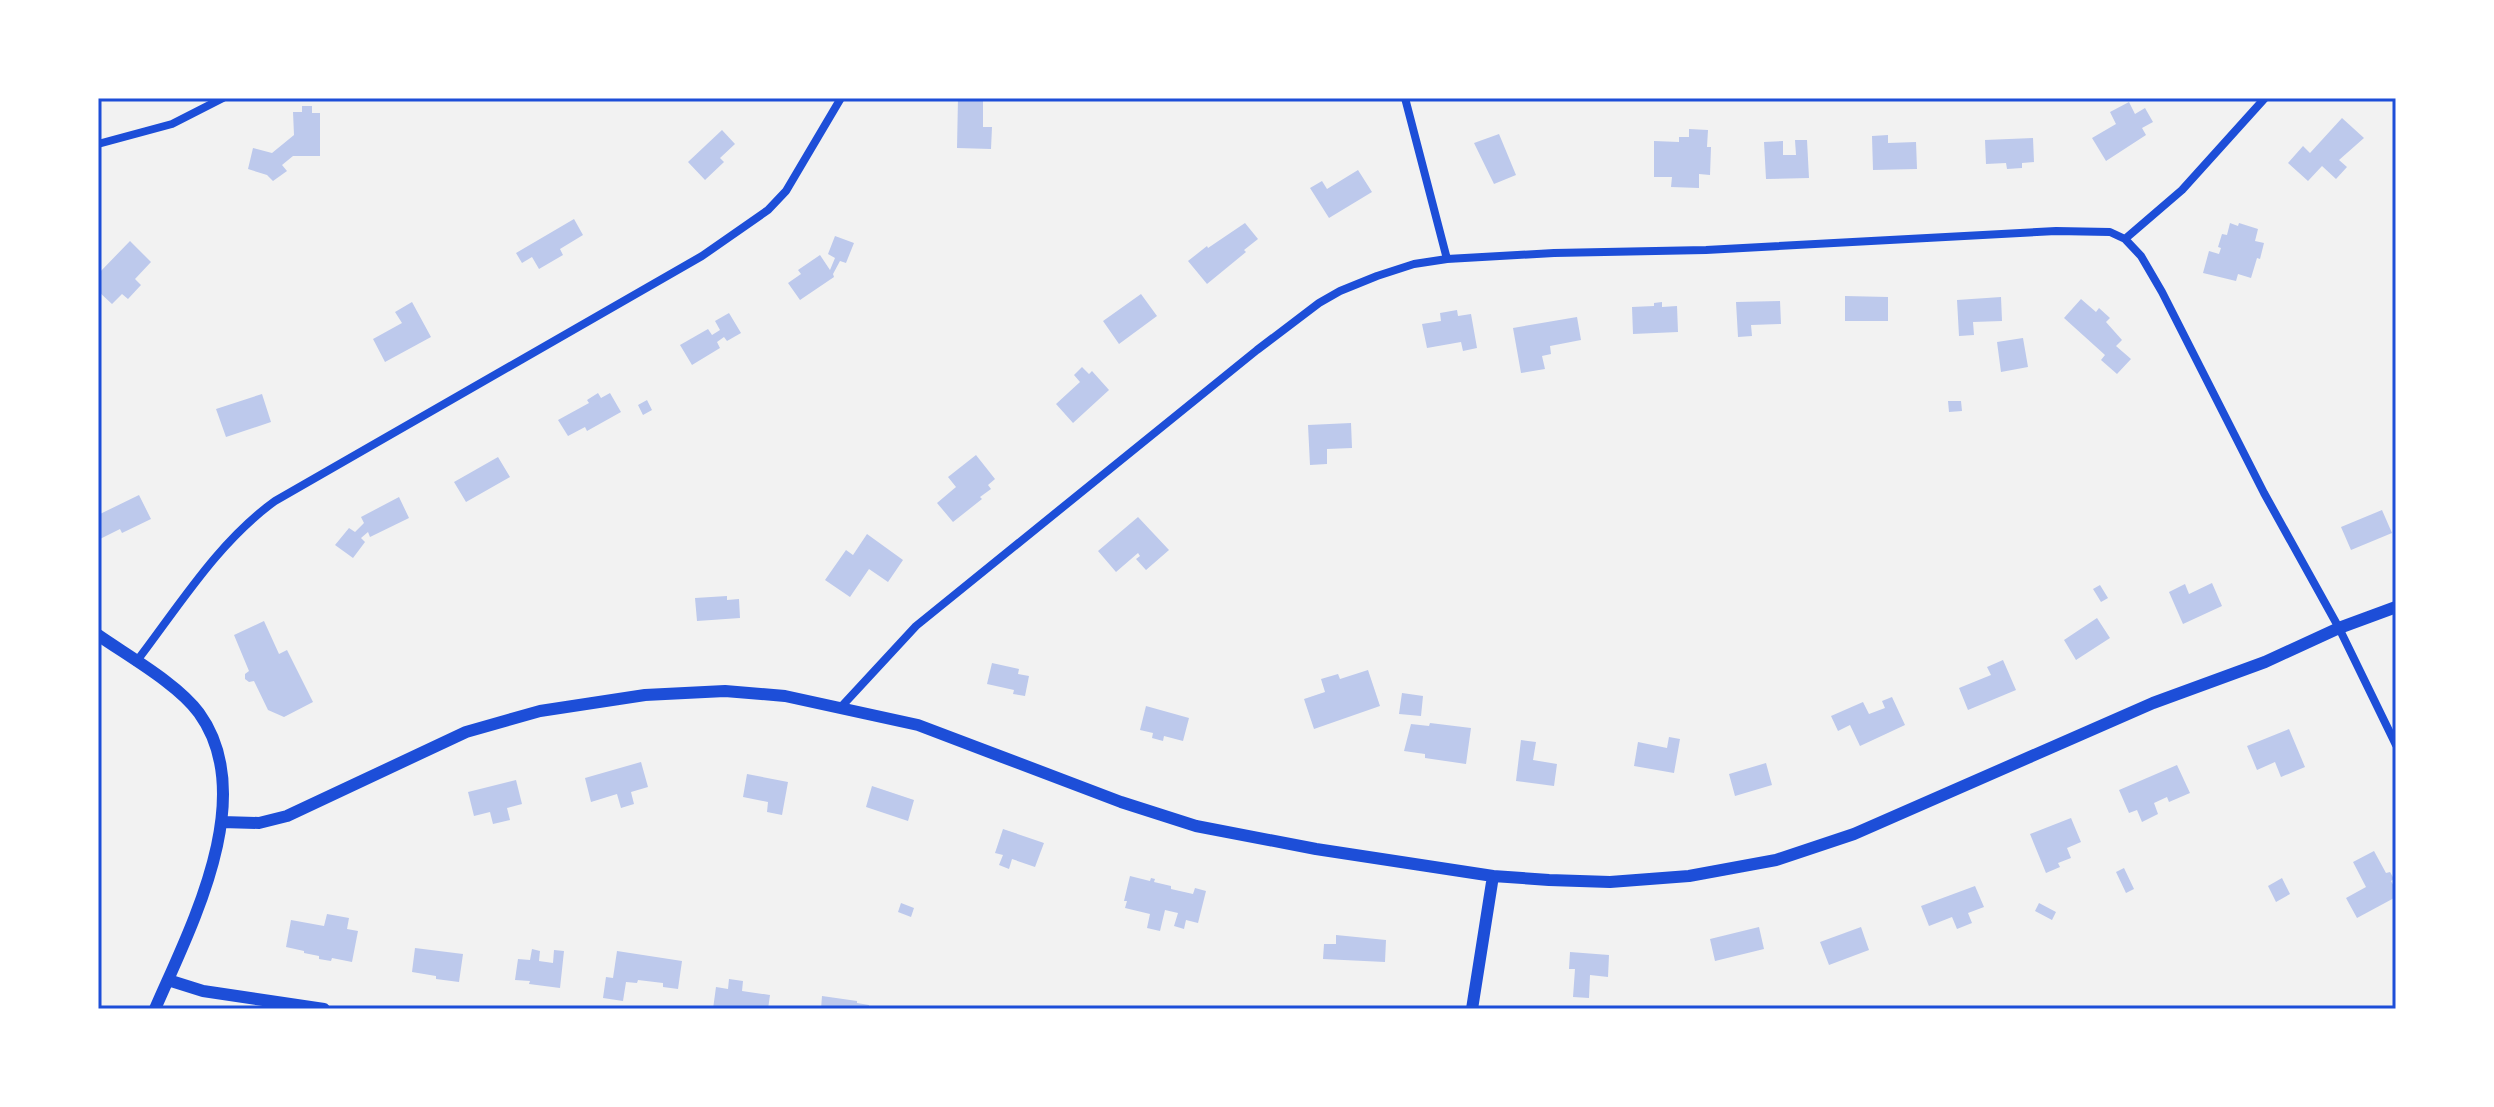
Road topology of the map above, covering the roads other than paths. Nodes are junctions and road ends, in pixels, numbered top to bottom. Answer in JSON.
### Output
{"nodes":[{"id":1,"x":223,"y":98,"type":"edge"},
{"id":2,"x":841,"y":98,"type":"edge"},
{"id":3,"x":1405,"y":98,"type":"edge"},
{"id":4,"x":2265,"y":98,"type":"edge"},
{"id":5,"x":98,"y":144,"type":"edge"},
{"id":6,"x":2125,"y":239,"type":"junction"},
{"id":7,"x":1447,"y":259,"type":"junction"},
{"id":8,"x":2396,"y":607,"type":"edge"},
{"id":9,"x":2339,"y":628,"type":"junction"},
{"id":10,"x":98,"y":635,"type":"edge"},
{"id":11,"x":136,"y":662,"type":"junction"},
{"id":12,"x":841,"y":707,"type":"junction"},
{"id":13,"x":2396,"y":745,"type":"edge"},
{"id":14,"x":222,"y":822,"type":"junction"},
{"id":15,"x":1493,"y":876,"type":"junction"},
{"id":16,"x":168,"y":980,"type":"junction"},
{"id":17,"x":155,"y":1009,"type":"edge"},
{"id":18,"x":324,"y":1009,"type":"edge"},
{"id":19,"x":1472,"y":1009,"type":"edge"}],
"edges":[{"from":1,"to":5,"type":"street"},
{"from":2,"to":11,"type":"street"},
{"from":3,"to":7,"type":"street"},
{"from":4,"to":6,"type":"street"},
{"from":6,"to":7,"type":"street"},
{"from":6,"to":9,"type":"street"},
{"from":7,"to":12,"type":"street"},
{"from":8,"to":9,"type":"street"},
{"from":9,"to":13,"type":"street"},
{"from":9,"to":15,"type":"street"},
{"from":10,"to":11,"type":"street"},
{"from":11,"to":14,"type":"street"},
{"from":12,"to":14,"type":"street"},
{"from":12,"to":15,"type":"street"},
{"from":14,"to":16,"type":"street"},
{"from":15,"to":19,"type":"street"},
{"from":16,"to":17,"type":"street"},
{"from":16,"to":18,"type":"street"}]}
